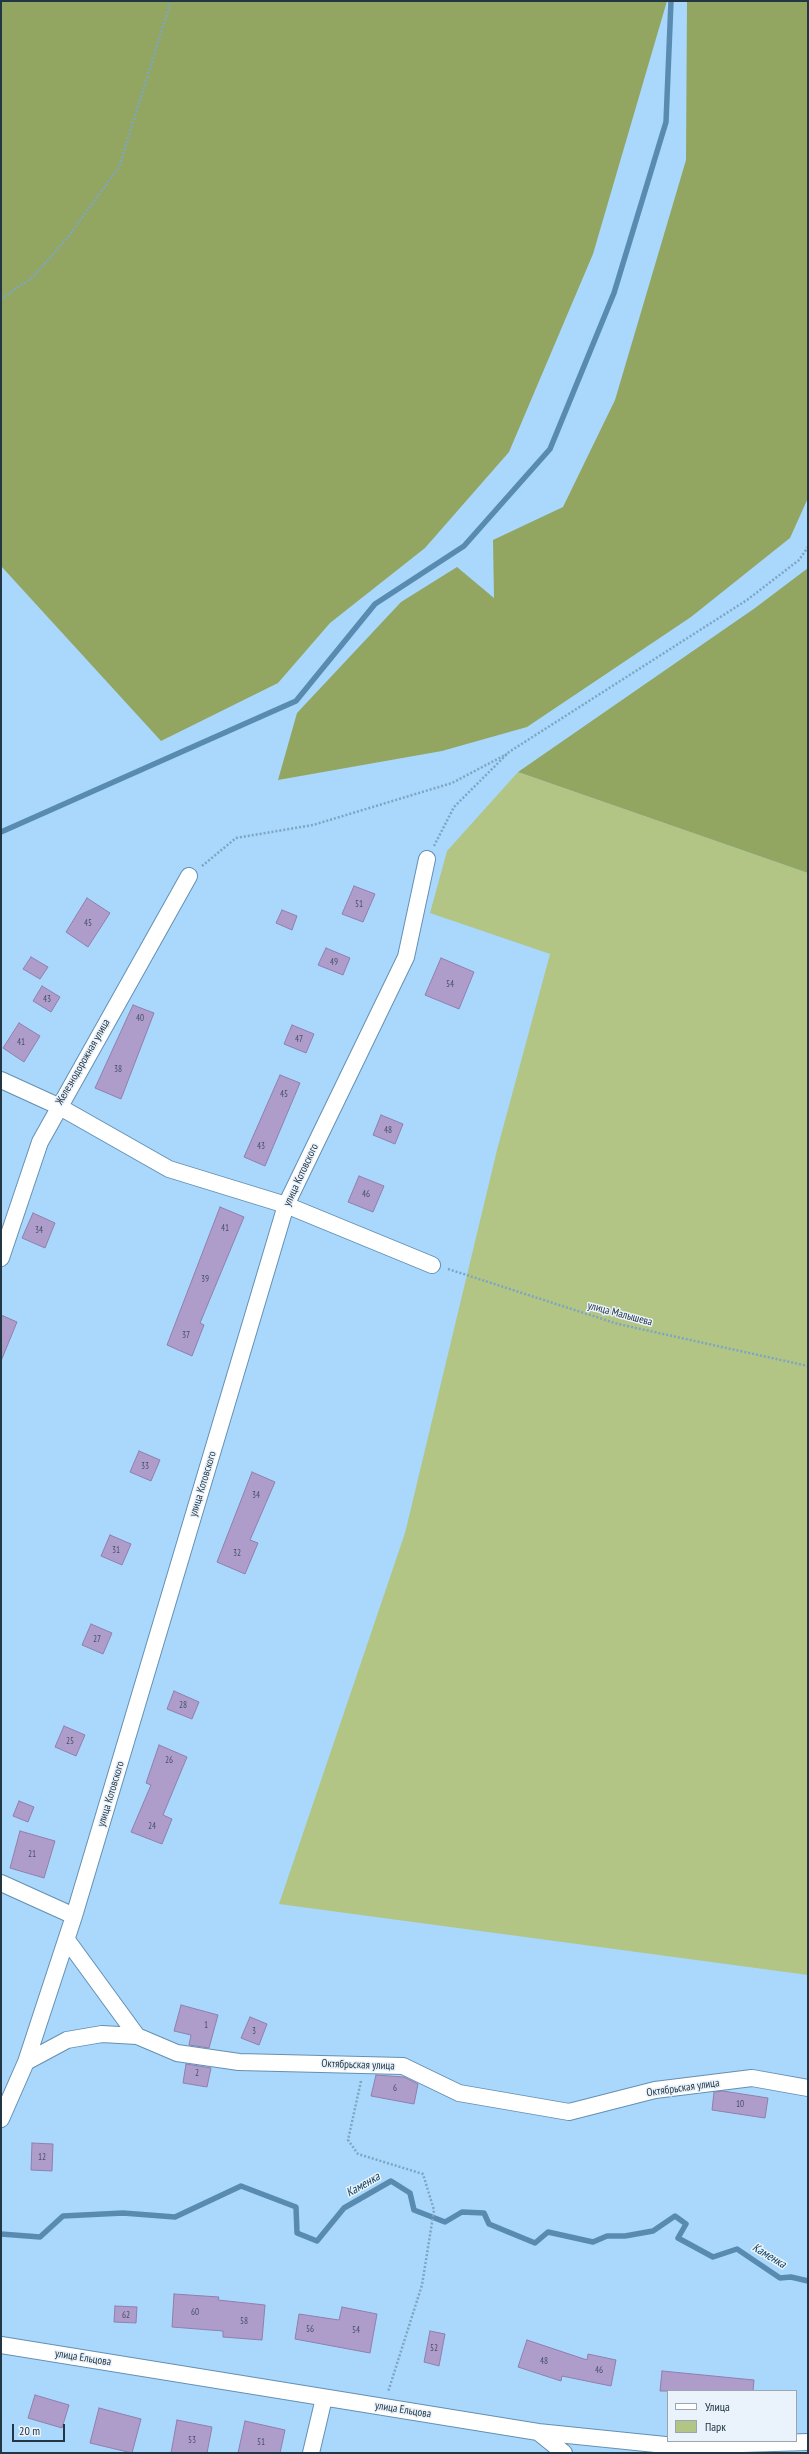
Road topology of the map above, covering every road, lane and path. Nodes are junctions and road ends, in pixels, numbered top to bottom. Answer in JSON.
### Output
{"nodes":[{"id":1,"x":171,"y":1,"type":"edge"},
{"id":2,"x":1,"y":299,"type":"edge"},
{"id":3,"x":808,"y":547,"type":"edge"},
{"id":4,"x":509,"y":752,"type":"junction"},
{"id":5,"x":427,"y":858,"type":"joint"},
{"id":6,"x":190,"y":876,"type":"joint"},
{"id":7,"x":1,"y":1080,"type":"edge"},
{"id":8,"x":58,"y":1106,"type":"junction"},
{"id":9,"x":286,"y":1205,"type":"junction"},
{"id":10,"x":1,"y":1258,"type":"edge"},
{"id":11,"x":432,"y":1264,"type":"joint"},
{"id":12,"x":808,"y":1366,"type":"edge"},
{"id":13,"x":1,"y":1883,"type":"edge"},
{"id":14,"x":74,"y":1916,"type":"junction"},
{"id":15,"x":66,"y":1940,"type":"junction"},
{"id":16,"x":137,"y":2036,"type":"junction"},
{"id":17,"x":26,"y":2062,"type":"junction"},
{"id":18,"x":365,"y":2065,"type":"junction"},
{"id":19,"x":808,"y":2088,"type":"edge"},
{"id":20,"x":1,"y":2119,"type":"edge"},
{"id":21,"x":1,"y":2345,"type":"edge"},
{"id":22,"x":324,"y":2398,"type":"junction"},
{"id":23,"x":383,"y":2407,"type":"junction"},
{"id":24,"x":538,"y":2432,"type":"junction"},
{"id":25,"x":808,"y":2442,"type":"edge"},
{"id":26,"x":311,"y":2453,"type":"edge"},
{"id":27,"x":564,"y":2453,"type":"edge"}],
"edges":[{"from":1,"to":2,"type":"path"},
{"from":3,"to":4,"type":"path"},
{"from":4,"to":5,"type":"path"},
{"from":4,"to":6,"type":"path"},
{"from":5,"to":9,"type":"street","name":"улица Котовского"},
{"from":6,"to":8,"type":"street","name":"Железнодорожная улица"},
{"from":7,"to":8,"type":"street"},
{"from":8,"to":9,"type":"street"},
{"from":8,"to":10,"type":"street","name":"Железнодорожная улица"},
{"from":9,"to":11,"type":"street"},
{"from":9,"to":14,"type":"street","name":"улица Котовского"},
{"from":11,"to":12,"type":"path","name":"улица Малышева"},
{"from":13,"to":14,"type":"street"},
{"from":14,"to":15,"type":"street","name":"улица Котовского"},
{"from":15,"to":16,"type":"street"},
{"from":15,"to":17,"type":"street","name":"улица Котовского"},
{"from":16,"to":17,"type":"street","name":"Октябрьская улица"},
{"from":16,"to":18,"type":"street","name":"Октябрьская улица"},
{"from":17,"to":20,"type":"street","name":"улица Котовского"},
{"from":18,"to":19,"type":"street","name":"Октябрьская улица"},
{"from":18,"to":23,"type":"path"},
{"from":21,"to":22,"type":"street","name":"улица Ельцова"},
{"from":22,"to":23,"type":"street","name":"улица Ельцова"},
{"from":22,"to":26,"type":"street"},
{"from":23,"to":24,"type":"street","name":"улица Ельцова"},
{"from":24,"to":25,"type":"street","name":"улица Ельцова"},
{"from":24,"to":27,"type":"street"}]}
